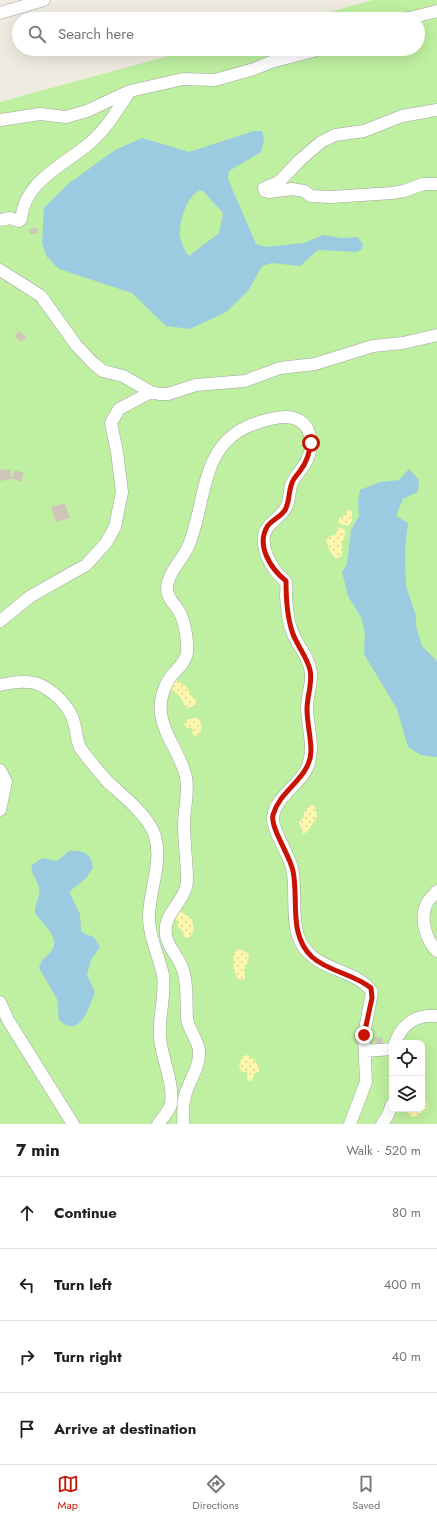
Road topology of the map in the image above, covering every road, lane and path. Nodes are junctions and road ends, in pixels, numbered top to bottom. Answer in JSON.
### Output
{"nodes":[{"id":1,"x":44,"y":0,"type":"edge"},
{"id":2,"x":437,"y":11,"type":"edge"},
{"id":3,"x":0,"y":13,"type":"edge"},
{"id":4,"x":425,"y":14,"type":"edge"},
{"id":5,"x":294,"y":56,"type":"edge"},
{"id":6,"x":130,"y":91,"type":"junction"},
{"id":7,"x":437,"y":110,"type":"edge"},
{"id":8,"x":0,"y":120,"type":"edge"},
{"id":9,"x":437,"y":184,"type":"edge"},
{"id":10,"x":0,"y":220,"type":"edge"},
{"id":11,"x":0,"y":270,"type":"edge"},
{"id":12,"x":437,"y":336,"type":"edge"},
{"id":13,"x":151,"y":392,"type":"junction"},
{"id":14,"x":0,"y":622,"type":"edge"},
{"id":15,"x":0,"y":685,"type":"edge"},
{"id":16,"x":0,"y":770,"type":"edge"},
{"id":17,"x":0,"y":810,"type":"edge"},
{"id":18,"x":437,"y":891,"type":"edge"},
{"id":19,"x":437,"y":951,"type":"edge"},
{"id":20,"x":0,"y":1002,"type":"edge"},
{"id":21,"x":437,"y":1016,"type":"edge"},
{"id":22,"x":397,"y":1040,"type":"edge"},
{"id":23,"x":389,"y":1049,"type":"edge"},
{"id":24,"x":366,"y":1051,"type":"junction"},
{"id":25,"x":389,"y":1112,"type":"edge"},
{"id":26,"x":73,"y":1124,"type":"edge"},
{"id":27,"x":158,"y":1124,"type":"edge"},
{"id":28,"x":184,"y":1124,"type":"edge"},
{"id":29,"x":350,"y":1124,"type":"edge"},
{"id":30,"x":382,"y":1124,"type":"edge"}],
"edges":[{"from":1,"to":3,"type":"street"},
{"from":2,"to":4,"type":"street"},
{"from":5,"to":6,"type":"street"},
{"from":6,"to":8,"type":"street"},
{"from":6,"to":10,"type":"street"},
{"from":7,"to":9,"type":"street"},
{"from":11,"to":13,"type":"street"},
{"from":12,"to":13,"type":"street"},
{"from":13,"to":14,"type":"street"},
{"from":15,"to":27,"type":"street"},
{"from":16,"to":17,"type":"street"},
{"from":18,"to":19,"type":"street"},
{"from":20,"to":26,"type":"street"},
{"from":21,"to":22,"type":"street"},
{"from":23,"to":24,"type":"street"},
{"from":24,"to":28,"type":"street"},
{"from":24,"to":29,"type":"street"},
{"from":25,"to":30,"type":"street"}]}
